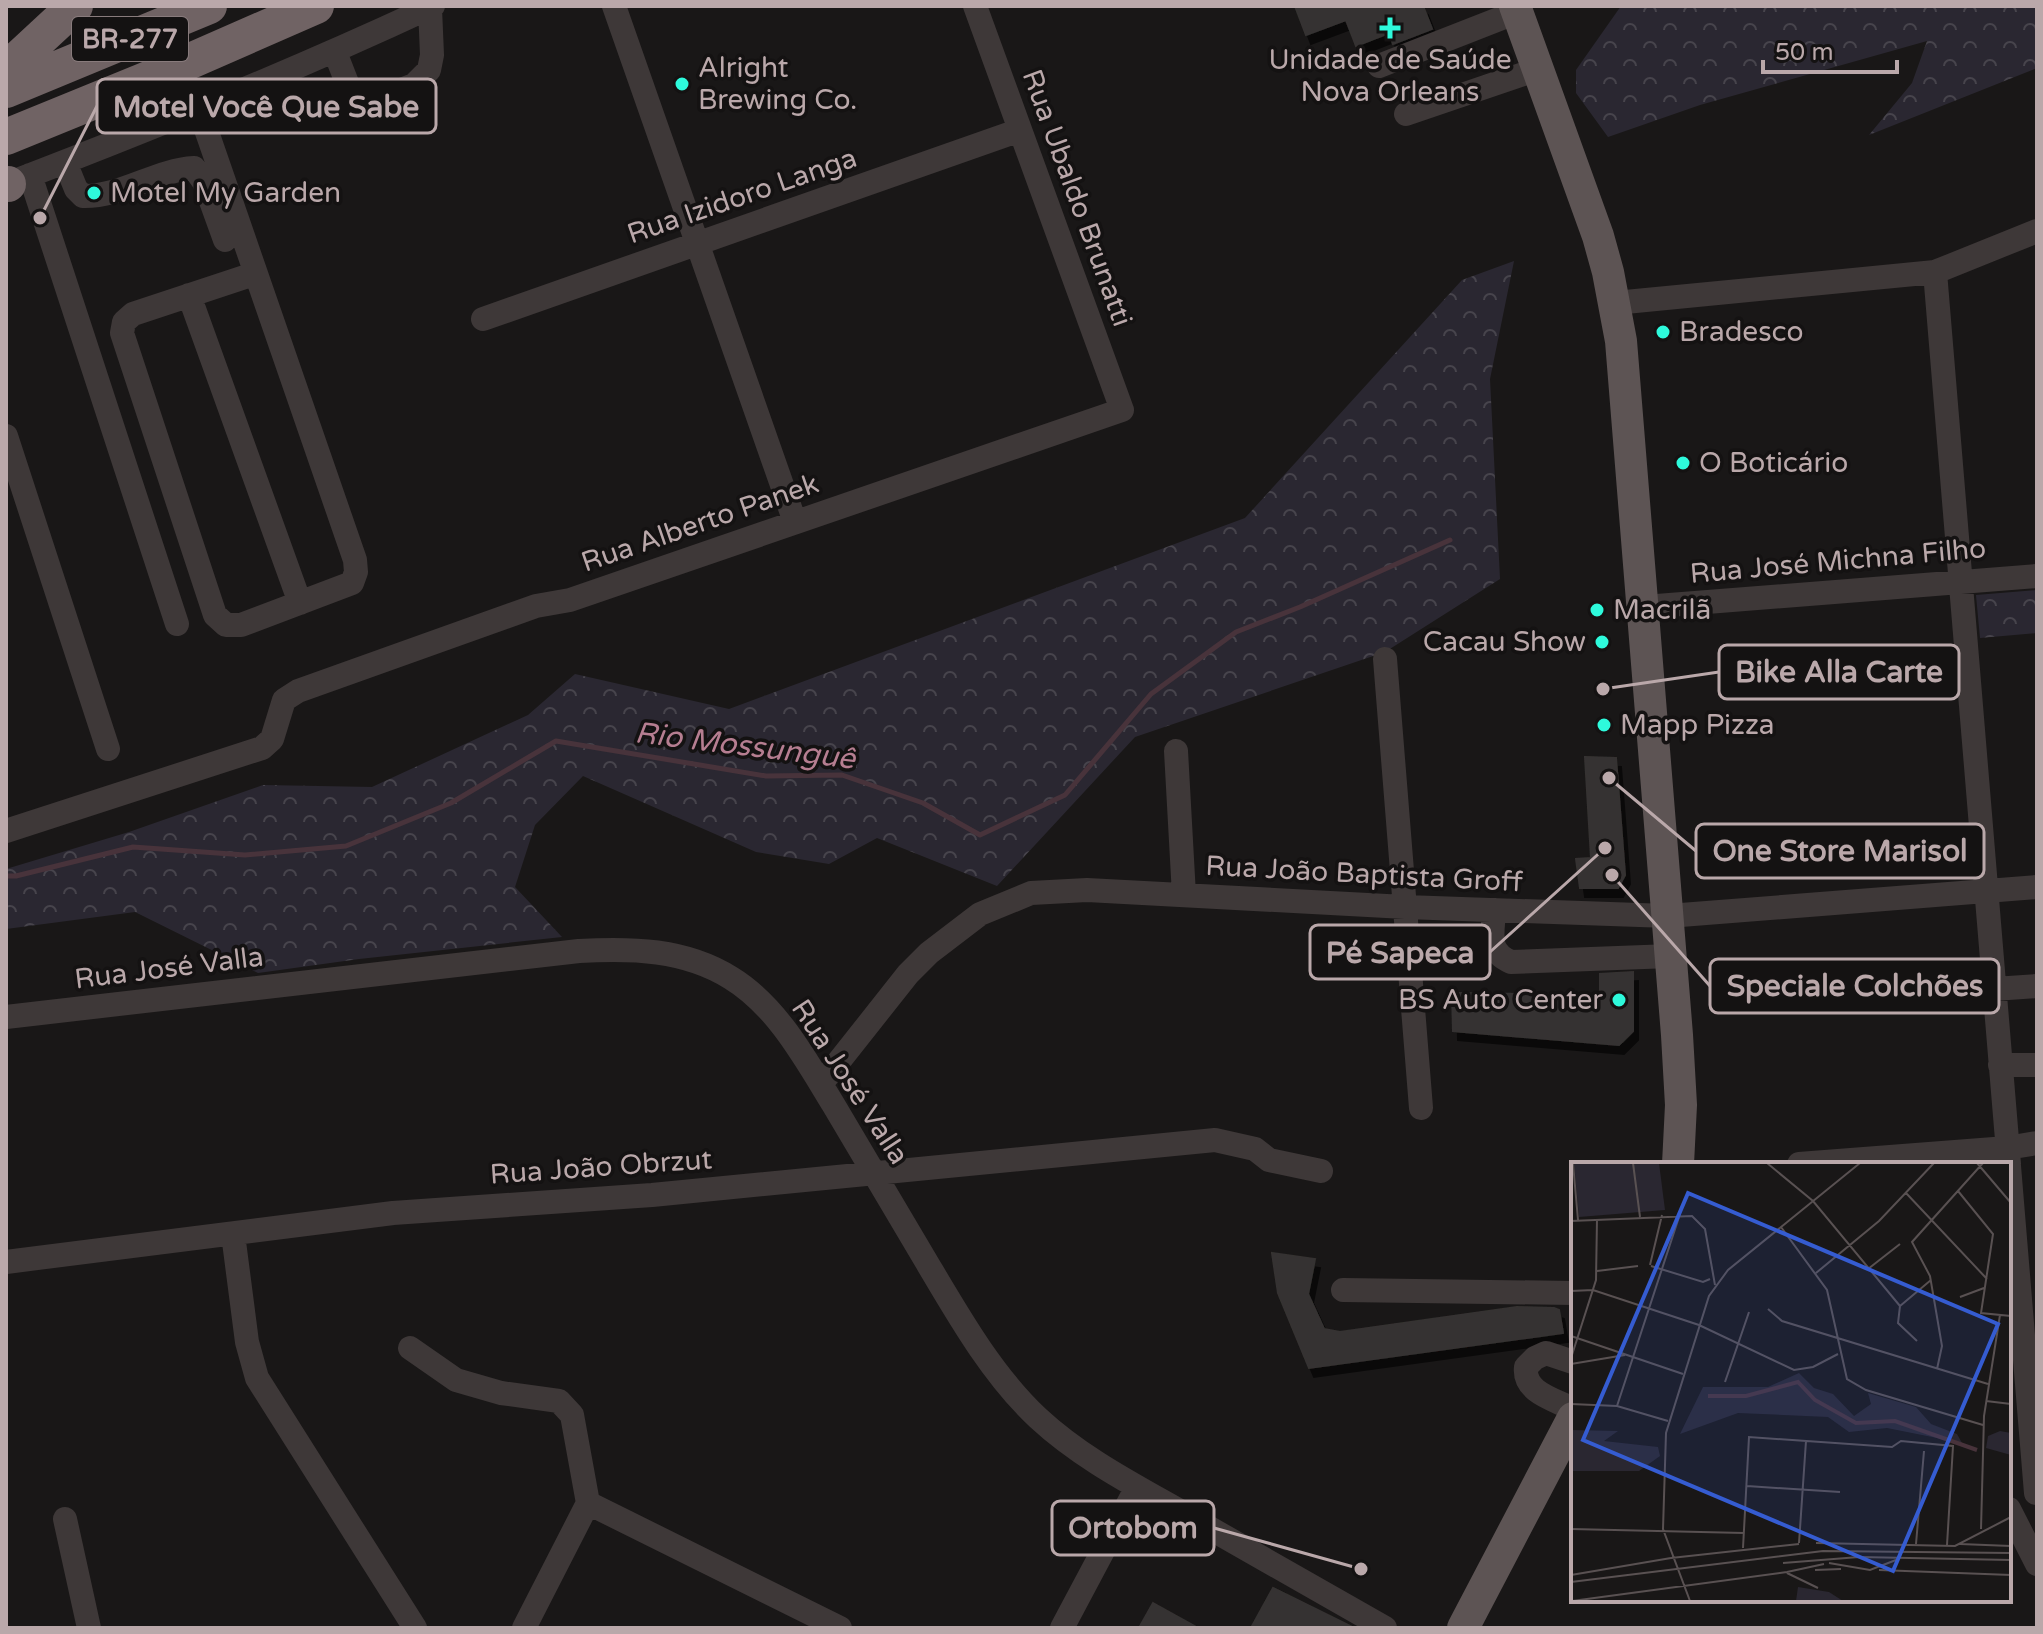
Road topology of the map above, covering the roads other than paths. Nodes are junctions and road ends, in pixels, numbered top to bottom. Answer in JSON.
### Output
{"nodes":[{"id":1,"x":75,"y":6,"type":"edge"},
{"id":2,"x":181,"y":6,"type":"edge"},
{"id":3,"x":209,"y":6,"type":"edge"},
{"id":4,"x":316,"y":6,"type":"edge"},
{"id":5,"x":614,"y":6,"type":"edge"},
{"id":6,"x":975,"y":6,"type":"edge"},
{"id":7,"x":432,"y":7,"type":"edge"},
{"id":8,"x":1516,"y":9,"type":"edge"},
{"id":9,"x":335,"y":52,"type":"junction"},
{"id":10,"x":1379,"y":66,"type":"dead end"},
{"id":11,"x":1538,"y":69,"type":"junction"},
{"id":12,"x":6,"y":70,"type":"edge"},
{"id":13,"x":52,"y":72,"type":"junction"},
{"id":14,"x":6,"y":90,"type":"edge"},
{"id":15,"x":199,"y":109,"type":"junction"},
{"id":16,"x":1406,"y":114,"type":"dead end"},
{"id":17,"x":1020,"y":130,"type":"junction"},
{"id":18,"x":6,"y":137,"type":"edge"},
{"id":19,"x":65,"y":162,"type":"junction"},
{"id":20,"x":12,"y":182,"type":"edge"},
{"id":21,"x":2037,"y":231,"type":"edge"},
{"id":22,"x":697,"y":244,"type":"junction"},
{"id":23,"x":1935,"y":272,"type":"junction"},
{"id":24,"x":246,"y":276,"type":"junction"},
{"id":25,"x":189,"y":295,"type":"junction"},
{"id":26,"x":1615,"y":303,"type":"junction"},
{"id":27,"x":483,"y":319,"type":"dead end"},
{"id":28,"x":1122,"y":410,"type":"joint"},
{"id":29,"x":6,"y":436,"type":"edge"},
{"id":30,"x":795,"y":522,"type":"junction"},
{"id":31,"x":2037,"y":558,"type":"edge"},
{"id":32,"x":2037,"y":576,"type":"edge"},
{"id":33,"x":2005,"y":578,"type":"junction"},
{"id":34,"x":1960,"y":582,"type":"junction"},
{"id":35,"x":300,"y":603,"type":"junction"},
{"id":36,"x":1644,"y":607,"type":"junction"},
{"id":37,"x":177,"y":624,"type":"dead end"},
{"id":38,"x":1385,"y":659,"type":"dead end"},
{"id":39,"x":108,"y":749,"type":"dead end"},
{"id":40,"x":1176,"y":751,"type":"dead end"},
{"id":41,"x":6,"y":831,"type":"edge"},
{"id":42,"x":2037,"y":887,"type":"edge"},
{"id":43,"x":1986,"y":891,"type":"junction"},
{"id":44,"x":1184,"y":895,"type":"junction"},
{"id":45,"x":1405,"y":907,"type":"junction"},
{"id":46,"x":1494,"y":910,"type":"junction"},
{"id":47,"x":1668,"y":916,"type":"junction"},
{"id":48,"x":1671,"y":956,"type":"junction"},
{"id":49,"x":2037,"y":986,"type":"edge"},
{"id":50,"x":1994,"y":989,"type":"junction"},
{"id":51,"x":6,"y":1017,"type":"edge"},
{"id":52,"x":2000,"y":1065,"type":"junction"},
{"id":53,"x":2037,"y":1065,"type":"edge"},
{"id":54,"x":821,"y":1084,"type":"junction"},
{"id":55,"x":1421,"y":1108,"type":"dead end"},
{"id":56,"x":2037,"y":1143,"type":"edge"},
{"id":57,"x":2008,"y":1159,"type":"edge"},
{"id":58,"x":1678,"y":1162,"type":"edge"},
{"id":59,"x":1883,"y":1162,"type":"edge"},
{"id":60,"x":1321,"y":1171,"type":"dead end"},
{"id":61,"x":875,"y":1173,"type":"junction"},
{"id":62,"x":2011,"y":1195,"type":"edge"},
{"id":63,"x":2037,"y":1204,"type":"edge"},
{"id":64,"x":2012,"y":1207,"type":"junction"},
{"id":65,"x":233,"y":1234,"type":"junction"},
{"id":66,"x":6,"y":1262,"type":"edge"},
{"id":67,"x":2027,"y":1265,"type":"edge"},
{"id":68,"x":1343,"y":1290,"type":"dead end"},
{"id":69,"x":1571,"y":1293,"type":"edge"},
{"id":70,"x":2030,"y":1324,"type":"edge"},
{"id":71,"x":410,"y":1348,"type":"dead end"},
{"id":72,"x":1571,"y":1361,"type":"edge"},
{"id":73,"x":1571,"y":1408,"type":"edge"},
{"id":74,"x":1571,"y":1422,"type":"edge"},
{"id":75,"x":1137,"y":1487,"type":"junction"},
{"id":76,"x":2037,"y":1493,"type":"edge"},
{"id":77,"x":2011,"y":1502,"type":"edge"},
{"id":78,"x":588,"y":1503,"type":"junction"},
{"id":79,"x":2011,"y":1513,"type":"edge"},
{"id":80,"x":65,"y":1519,"type":"dead end"},
{"id":81,"x":2037,"y":1564,"type":"edge"},
{"id":82,"x":89,"y":1628,"type":"edge"},
{"id":83,"x":415,"y":1628,"type":"edge"},
{"id":84,"x":524,"y":1628,"type":"edge"},
{"id":85,"x":840,"y":1628,"type":"edge"},
{"id":86,"x":1062,"y":1628,"type":"edge"},
{"id":87,"x":1385,"y":1628,"type":"edge"},
{"id":88,"x":1463,"y":1628,"type":"edge"}],
"edges":[{"from":1,"to":12,"type":"highway"},
{"from":2,"to":13,"type":"highway"},
{"from":3,"to":13,"type":"highway","number":"BR-277"},
{"from":4,"to":18,"type":"highway","number":"BR-277"},
{"from":5,"to":22,"type":"street"},
{"from":6,"to":17,"type":"street","name":"Rua Ubaldo Brunatti"},
{"from":7,"to":9,"type":"street"},
{"from":7,"to":9,"type":"street"},
{"from":8,"to":10,"type":"street"},
{"from":8,"to":11,"type":"main road"},
{"from":9,"to":15,"type":"street"},
{"from":11,"to":16,"type":"street"},
{"from":11,"to":26,"type":"main road"},
{"from":13,"to":14,"type":"highway","number":"BR-277"},
{"from":15,"to":19,"type":"street"},
{"from":15,"to":24,"type":"street"},
{"from":17,"to":22,"type":"street","name":"Rua Izidoro Langa"},
{"from":17,"to":28,"type":"street","name":"Rua Ubaldo Brunatti"},
{"from":19,"to":20,"type":"street"},
{"from":19,"to":24,"type":"street"},
{"from":20,"to":37,"type":"street"},
{"from":21,"to":23,"type":"street"},
{"from":22,"to":27,"type":"street","name":"Rua Izidoro Langa"},
{"from":22,"to":30,"type":"street"},
{"from":23,"to":26,"type":"street"},
{"from":23,"to":34,"type":"street"},
{"from":24,"to":25,"type":"street"},
{"from":24,"to":35,"type":"street"},
{"from":25,"to":35,"type":"street"},
{"from":25,"to":35,"type":"street"},
{"from":26,"to":36,"type":"main road"},
{"from":28,"to":30,"type":"street","name":"Rua Alberto Panek"},
{"from":29,"to":39,"type":"street"},
{"from":30,"to":41,"type":"street","name":"Rua Alberto Panek"},
{"from":31,"to":33,"type":"street"},
{"from":32,"to":33,"type":"street","name":"Rua José Michna Filho"},
{"from":33,"to":34,"type":"street","name":"Rua José Michna Filho"},
{"from":34,"to":36,"type":"street","name":"Rua José Michna Filho"},
{"from":34,"to":43,"type":"street"},
{"from":36,"to":47,"type":"main road"},
{"from":38,"to":45,"type":"street"},
{"from":40,"to":44,"type":"street"},
{"from":42,"to":43,"type":"street","name":"Rua João Baptista Groff"},
{"from":43,"to":47,"type":"street","name":"Rua João Baptista Groff"},
{"from":43,"to":50,"type":"street"},
{"from":44,"to":45,"type":"street","name":"Rua João Baptista Groff"},
{"from":44,"to":54,"type":"street","name":"Rua João Baptista Groff"},
{"from":45,"to":46,"type":"street","name":"Rua João Baptista Groff"},
{"from":45,"to":55,"type":"street"},
{"from":46,"to":47,"type":"street","name":"Rua João Baptista Groff"},
{"from":46,"to":48,"type":"street"},
{"from":47,"to":48,"type":"main road"},
{"from":48,"to":58,"type":"main road"},
{"from":49,"to":50,"type":"street"},
{"from":50,"to":52,"type":"street"},
{"from":51,"to":54,"type":"street","name":"Rua José Valla"},
{"from":52,"to":53,"type":"street"},
{"from":52,"to":57,"type":"street"},
{"from":54,"to":61,"type":"street","name":"Rua José Valla"},
{"from":56,"to":57,"type":"street"},
{"from":57,"to":59,"type":"street"},
{"from":60,"to":61,"type":"street","name":"Rua João Obrzut"},
{"from":61,"to":65,"type":"street","name":"Rua João Obrzut"},
{"from":61,"to":75,"type":"street","name":"Rua José Valla"},
{"from":62,"to":64,"type":"street"},
{"from":63,"to":64,"type":"street"},
{"from":64,"to":67,"type":"street"},
{"from":65,"to":66,"type":"street","name":"Rua João Obrzut"},
{"from":65,"to":83,"type":"street"},
{"from":67,"to":70,"type":"street"},
{"from":68,"to":69,"type":"street"},
{"from":70,"to":76,"type":"street"},
{"from":71,"to":78,"type":"street"},
{"from":72,"to":73,"type":"street"},
{"from":74,"to":88,"type":"main road"},
{"from":75,"to":86,"type":"street"},
{"from":75,"to":87,"type":"street","name":"Rua José Valla"},
{"from":76,"to":77,"type":"street"},
{"from":78,"to":84,"type":"street"},
{"from":78,"to":85,"type":"street"},
{"from":79,"to":81,"type":"street"},
{"from":80,"to":82,"type":"street"}]}
